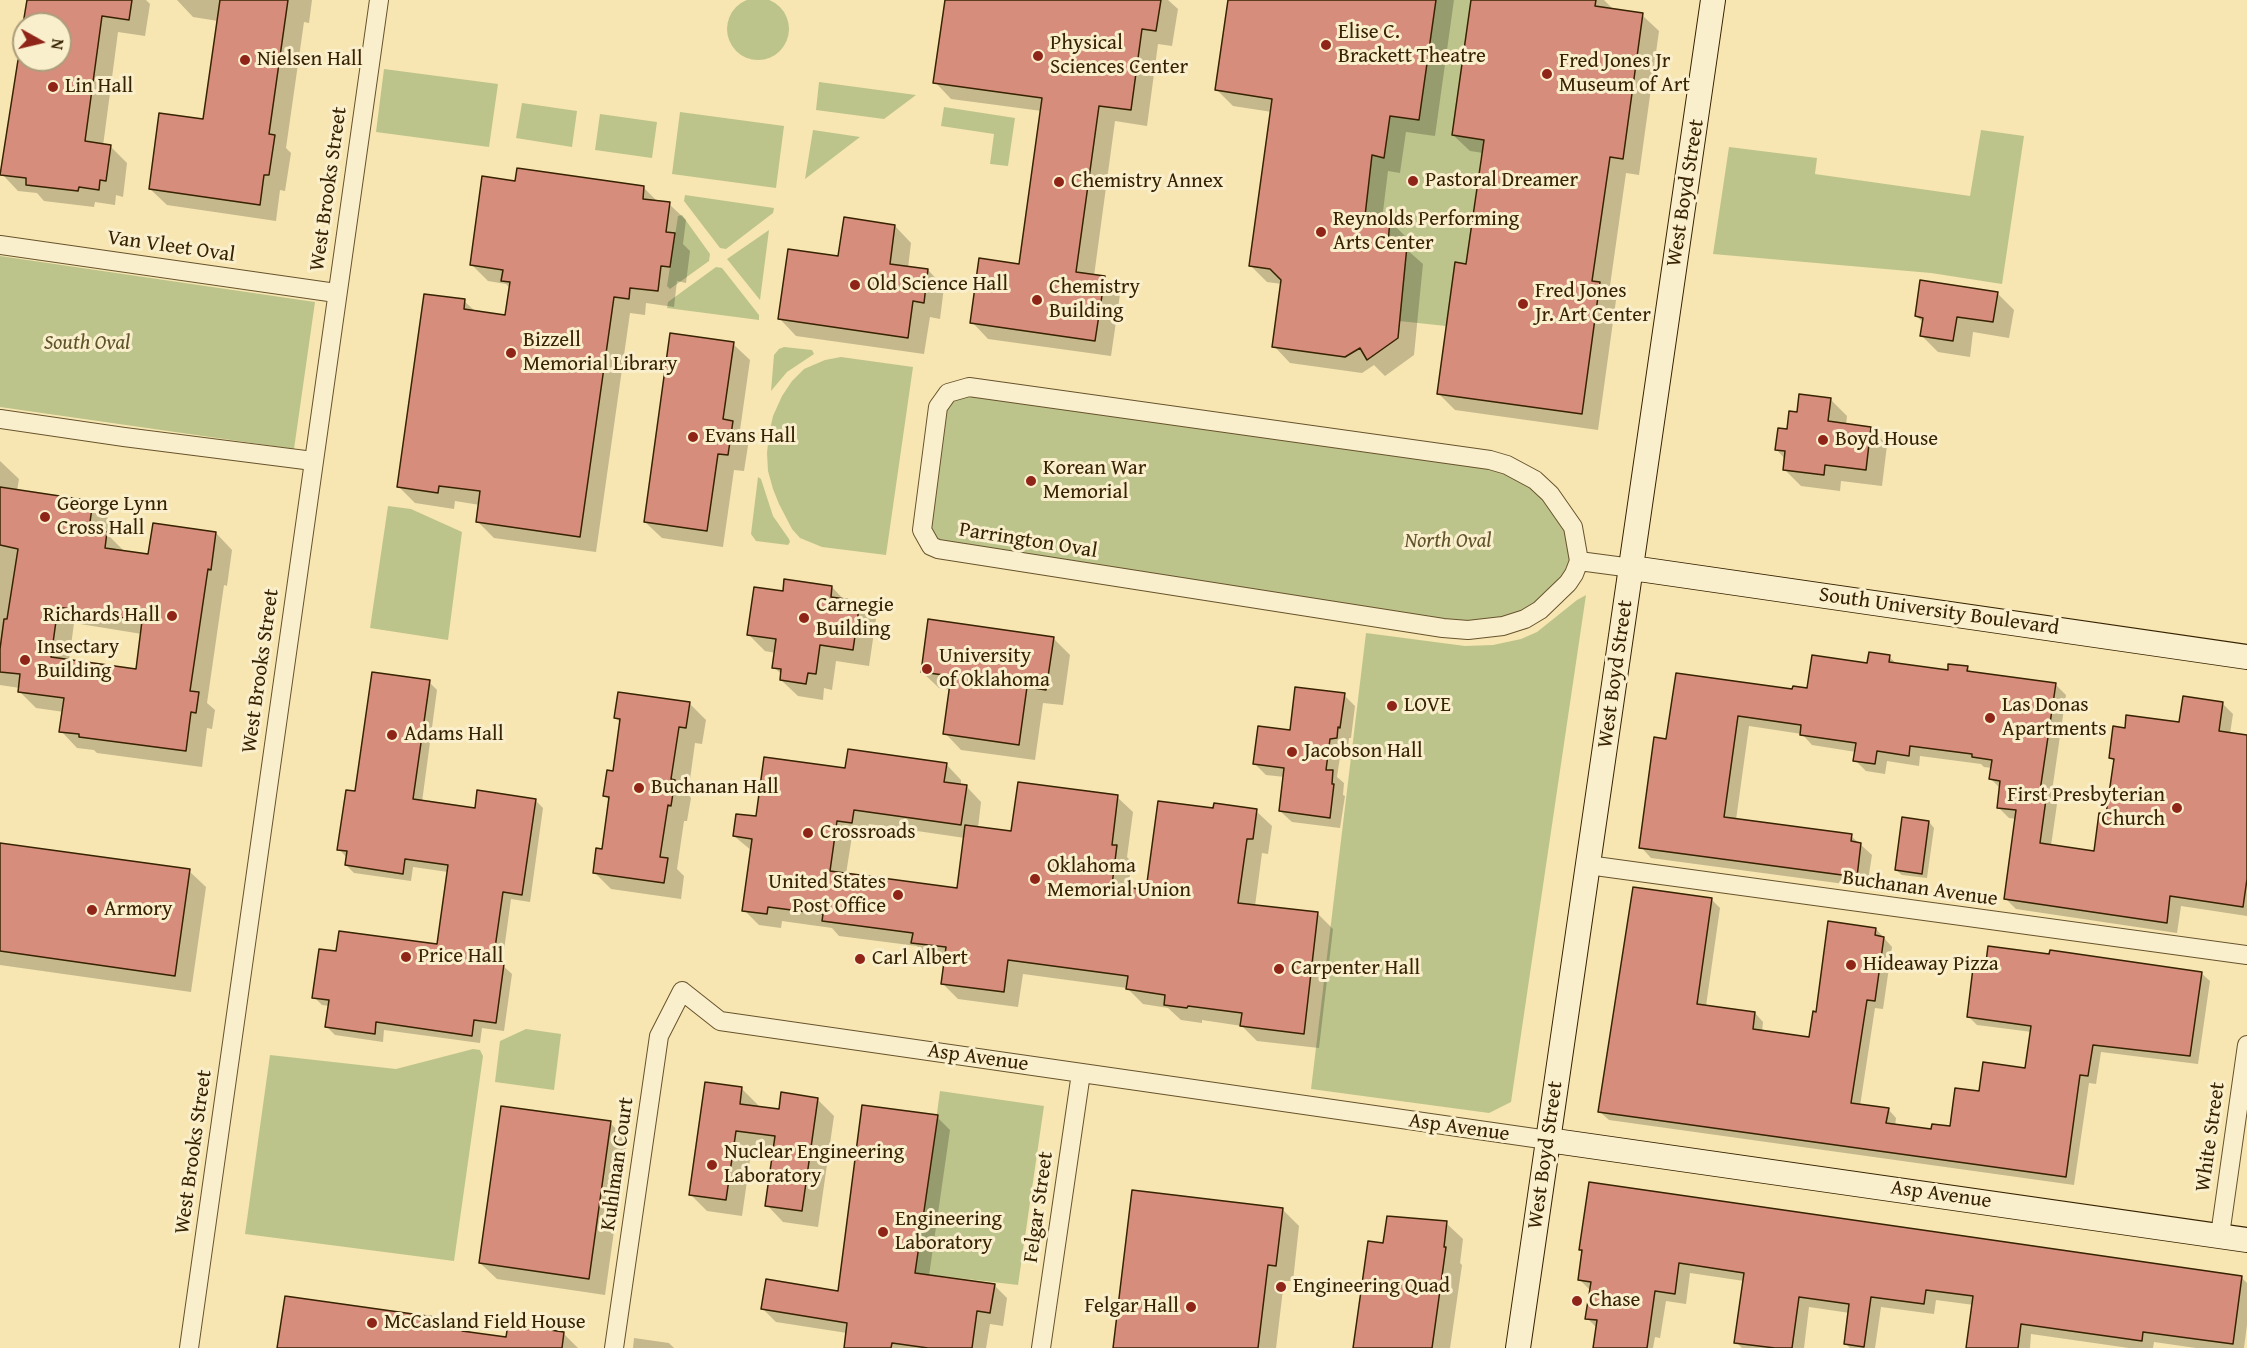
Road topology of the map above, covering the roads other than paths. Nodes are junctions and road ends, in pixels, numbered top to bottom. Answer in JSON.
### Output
{"nodes":[{"id":1,"x":379,"y":0,"type":"edge"},
{"id":2,"x":1713,"y":0,"type":"edge"},
{"id":3,"x":0,"y":245,"type":"edge"},
{"id":4,"x":336,"y":293,"type":"junction"},
{"id":5,"x":0,"y":418,"type":"edge"},
{"id":6,"x":313,"y":461,"type":"junction"},
{"id":7,"x":1579,"y":561,"type":"junction"},
{"id":8,"x":1632,"y":568,"type":"junction"},
{"id":9,"x":2247,"y":657,"type":"edge"},
{"id":10,"x":1588,"y":865,"type":"junction"},
{"id":11,"x":2247,"y":956,"type":"edge"},
{"id":12,"x":682,"y":991,"type":"joint"},
{"id":13,"x":2247,"y":1045,"type":"edge"},
{"id":14,"x":1081,"y":1073,"type":"junction"},
{"id":15,"x":1548,"y":1140,"type":"junction"},
{"id":16,"x":2220,"y":1235,"type":"junction"},
{"id":17,"x":2247,"y":1240,"type":"edge"},
{"id":18,"x":189,"y":1348,"type":"edge"},
{"id":19,"x":614,"y":1348,"type":"edge"},
{"id":20,"x":1041,"y":1348,"type":"edge"},
{"id":21,"x":1518,"y":1348,"type":"edge"}],
"edges":[{"from":1,"to":4,"type":"street","name":"West Brooks Street"},
{"from":2,"to":8,"type":"street","name":"West Boyd Street"},
{"from":3,"to":4,"type":"street","name":"Van Vleet Oval"},
{"from":4,"to":6,"type":"street","name":"West Brooks Street"},
{"from":5,"to":6,"type":"street"},
{"from":6,"to":18,"type":"street","name":"West Brooks Street"},
{"from":7,"to":7,"type":"street","name":"Parrington Oval"},
{"from":7,"to":8,"type":"street"},
{"from":8,"to":9,"type":"street","name":"South University Boulevard"},
{"from":8,"to":10,"type":"street","name":"West Boyd Street"},
{"from":10,"to":11,"type":"street","name":"Buchanan Avenue"},
{"from":10,"to":15,"type":"street","name":"West Boyd Street"},
{"from":12,"to":14,"type":"street","name":"Asp Avenue"},
{"from":12,"to":19,"type":"street","name":"Kuhlman Court"},
{"from":13,"to":16,"type":"street","name":"White Street"},
{"from":14,"to":15,"type":"street","name":"Asp Avenue"},
{"from":14,"to":20,"type":"street","name":"Felgar Street"},
{"from":15,"to":16,"type":"street","name":"Asp Avenue"},
{"from":15,"to":21,"type":"street","name":"West Boyd Street"},
{"from":16,"to":17,"type":"street","name":"Asp Avenue"}]}
